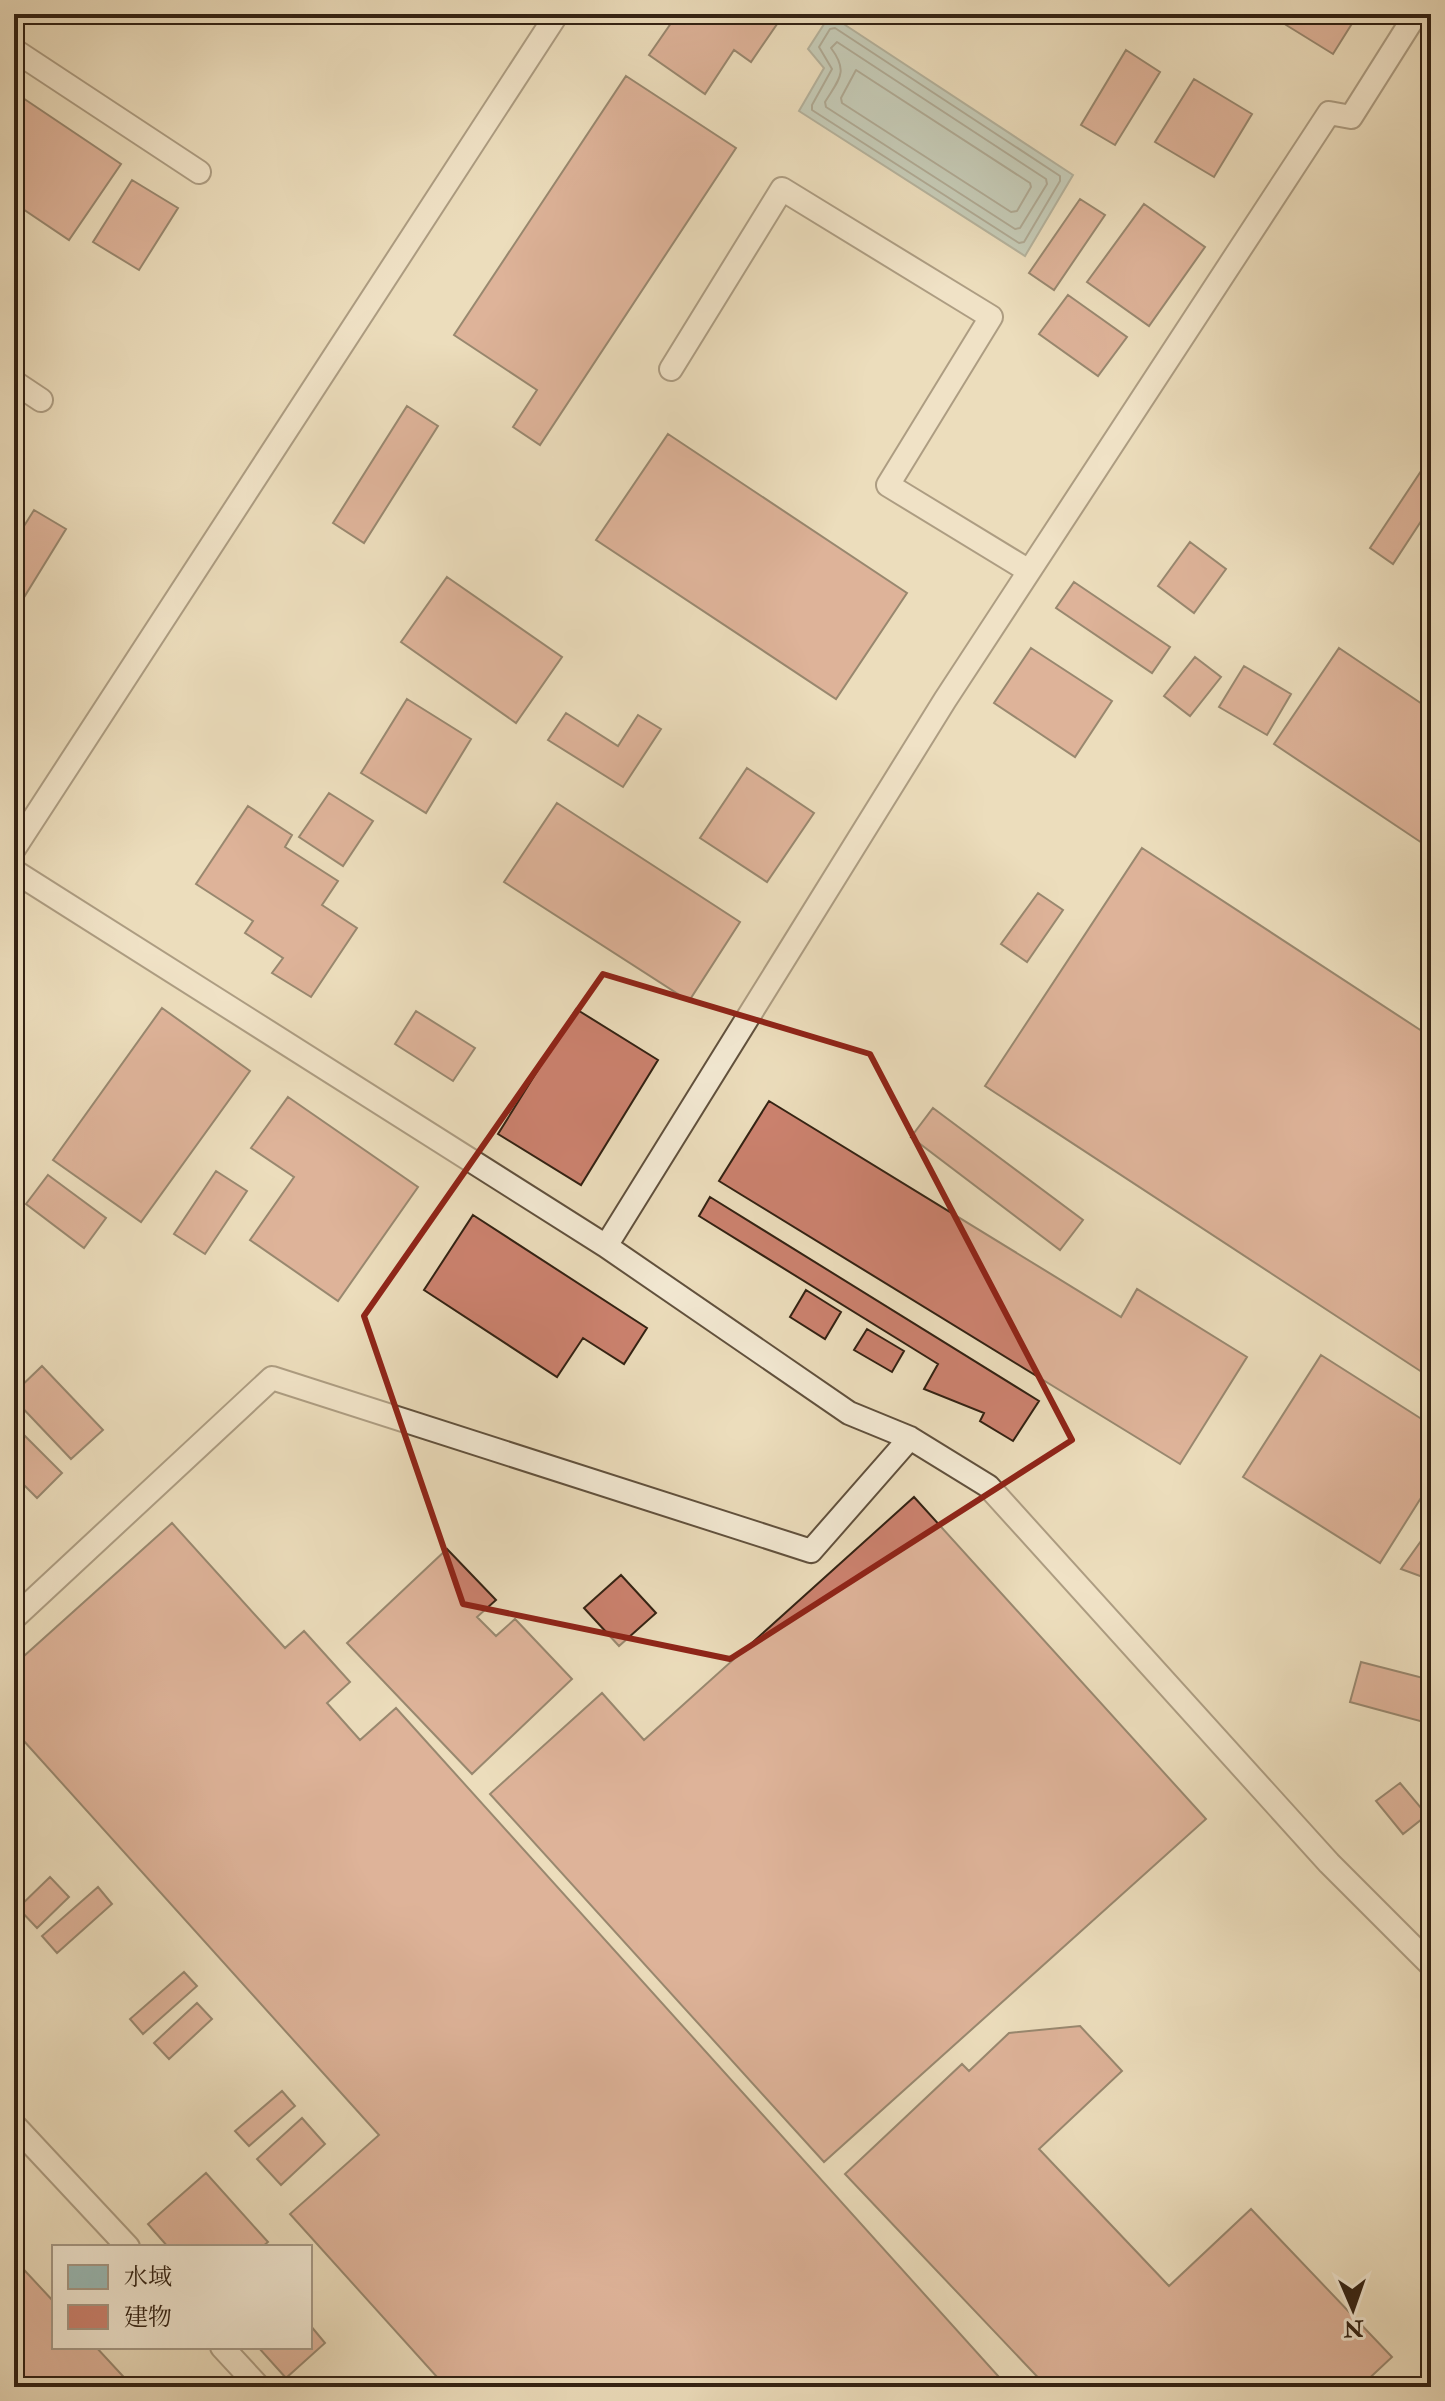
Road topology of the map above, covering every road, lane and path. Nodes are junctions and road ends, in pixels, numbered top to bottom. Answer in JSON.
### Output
{"nodes":[{"id":1,"x":557,"y":14,"type":"edge"},
{"id":2,"x":1416,"y":14,"type":"edge"},
{"id":3,"x":14,"y":50,"type":"edge"},
{"id":4,"x":199,"y":172,"type":"dead end"},
{"id":5,"x":671,"y":369,"type":"dead end"},
{"id":6,"x":14,"y":382,"type":"edge"},
{"id":7,"x":41,"y":400,"type":"dead end"},
{"id":8,"x":1029,"y":571,"type":"junction"},
{"id":9,"x":14,"y":849,"type":"edge"},
{"id":10,"x":14,"y":871,"type":"edge"},
{"id":11,"x":606,"y":1246,"type":"junction"},
{"id":12,"x":910,"y":1438,"type":"junction"},
{"id":13,"x":14,"y":1618,"type":"edge"},
{"id":14,"x":1431,"y":1933,"type":"edge"},
{"id":15,"x":1413,"y":1947,"type":"junction"},
{"id":16,"x":1431,"y":1965,"type":"edge"},
{"id":17,"x":14,"y":2125,"type":"edge"},
{"id":18,"x":126,"y":2245,"type":"edge"},
{"id":19,"x":224,"y":2349,"type":"edge"},
{"id":20,"x":259,"y":2387,"type":"edge"}],
"edges":[{"from":1,"to":9,"type":"lane"},
{"from":2,"to":8,"type":"lane"},
{"from":3,"to":4,"type":"lane"},
{"from":5,"to":8,"type":"lane"},
{"from":6,"to":7,"type":"lane"},
{"from":8,"to":11,"type":"lane"},
{"from":10,"to":11,"type":"lane"},
{"from":11,"to":12,"type":"lane"},
{"from":12,"to":13,"type":"lane"},
{"from":12,"to":15,"type":"lane"},
{"from":14,"to":15,"type":"lane"},
{"from":15,"to":16,"type":"lane"},
{"from":17,"to":18,"type":"lane"},
{"from":19,"to":20,"type":"lane"}]}
